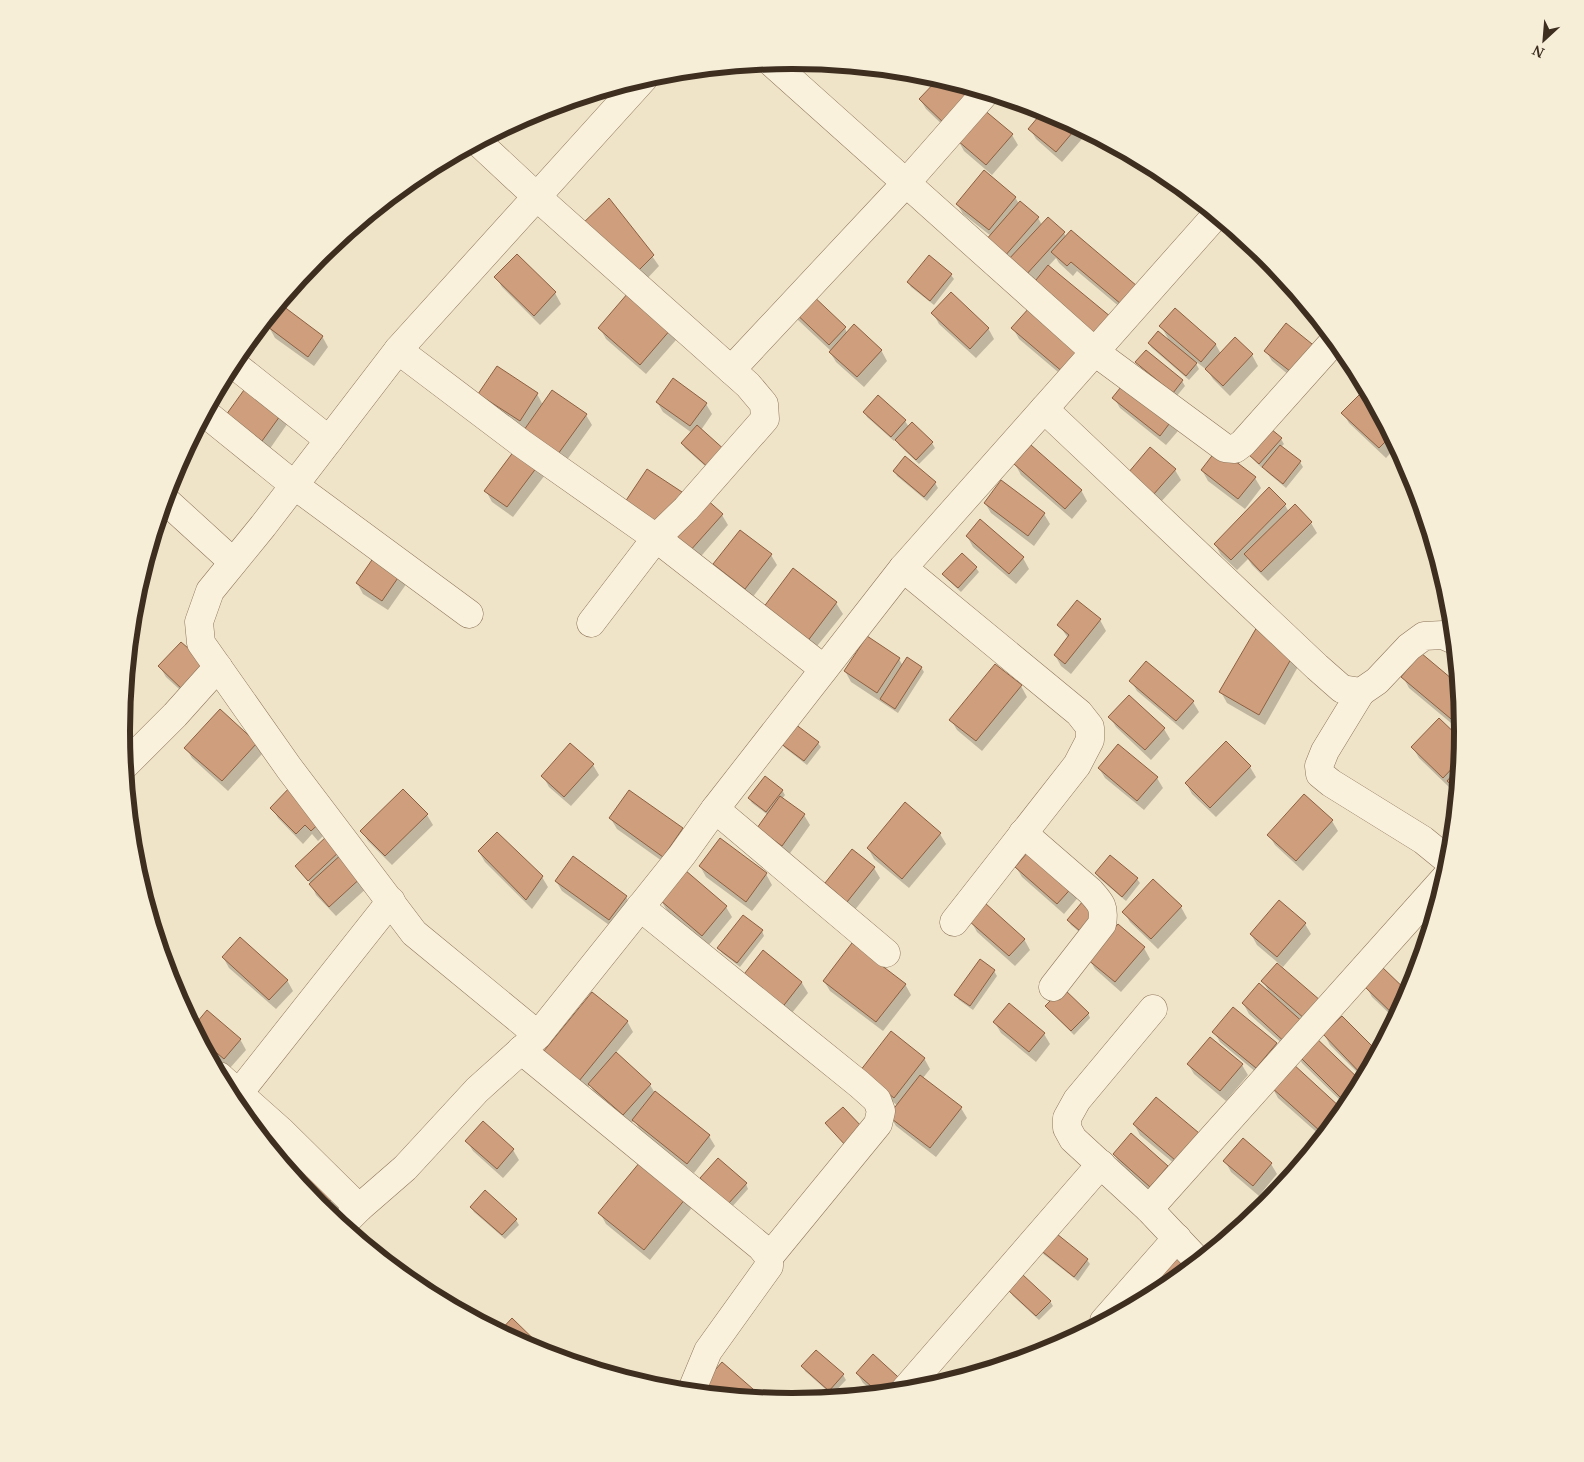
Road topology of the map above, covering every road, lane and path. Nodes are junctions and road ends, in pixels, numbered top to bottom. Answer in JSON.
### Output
{"nodes":[{"id":1,"x":779,"y":69,"type":"edge"},
{"id":2,"x":635,"y":88,"type":"edge"},
{"id":3,"x":982,"y":97,"type":"edge"},
{"id":4,"x":482,"y":146,"type":"edge"},
{"id":5,"x":906,"y":183,"type":"junction"},
{"id":6,"x":537,"y":197,"type":"junction"},
{"id":7,"x":1212,"y":220,"type":"edge"},
{"id":8,"x":1330,"y":346,"type":"edge"},
{"id":9,"x":398,"y":350,"type":"junction"},
{"id":10,"x":1095,"y":352,"type":"junction"},
{"id":11,"x":238,"y":368,"type":"edge"},
{"id":12,"x":731,"y":370,"type":"junction"},
{"id":13,"x":1044,"y":409,"type":"junction"},
{"id":14,"x":209,"y":416,"type":"edge"},
{"id":15,"x":329,"y":440,"type":"junction"},
{"id":16,"x":294,"y":485,"type":"junction"},
{"id":17,"x":170,"y":505,"type":"edge"},
{"id":18,"x":656,"y":538,"type":"junction"},
{"id":19,"x":232,"y":562,"type":"junction"},
{"id":20,"x":903,"y":568,"type":"junction"},
{"id":21,"x":469,"y":614,"type":"dead end"},
{"id":22,"x":591,"y":623,"type":"dead end"},
{"id":23,"x":1448,"y":637,"type":"edge"},
{"id":24,"x":218,"y":667,"type":"junction"},
{"id":25,"x":824,"y":669,"type":"junction"},
{"id":26,"x":1361,"y":692,"type":"junction"},
{"id":27,"x":131,"y":759,"type":"edge"},
{"id":28,"x":715,"y":809,"type":"junction"},
{"id":29,"x":1023,"y":833,"type":"junction"},
{"id":30,"x":1443,"y":856,"type":"edge"},
{"id":31,"x":1435,"y":889,"type":"edge"},
{"id":32,"x":391,"y":901,"type":"junction"},
{"id":33,"x":640,"y":907,"type":"junction"},
{"id":34,"x":954,"y":922,"type":"dead end"},
{"id":35,"x":886,"y":953,"type":"dead end"},
{"id":36,"x":1053,"y":987,"type":"dead end"},
{"id":37,"x":1153,"y":1009,"type":"dead end"},
{"id":38,"x":529,"y":1042,"type":"junction"},
{"id":39,"x":231,"y":1082,"type":"edge"},
{"id":40,"x":235,"y":1090,"type":"edge"},
{"id":41,"x":1102,"y":1164,"type":"junction"},
{"id":42,"x":1149,"y":1210,"type":"junction"},
{"id":43,"x":350,"y":1217,"type":"edge"},
{"id":44,"x":1177,"y":1238,"type":"junction"},
{"id":45,"x":769,"y":1257,"type":"junction"},
{"id":46,"x":1194,"y":1257,"type":"edge"},
{"id":47,"x":1114,"y":1310,"type":"edge"},
{"id":48,"x":911,"y":1383,"type":"edge"},
{"id":49,"x":694,"y":1386,"type":"edge"}],
"edges":[{"from":1,"to":5,"type":"street"},
{"from":2,"to":6,"type":"street"},
{"from":3,"to":5,"type":"street"},
{"from":4,"to":6,"type":"street"},
{"from":5,"to":10,"type":"street"},
{"from":5,"to":12,"type":"street"},
{"from":6,"to":9,"type":"street"},
{"from":6,"to":12,"type":"street"},
{"from":7,"to":10,"type":"street"},
{"from":8,"to":10,"type":"street"},
{"from":9,"to":15,"type":"street"},
{"from":9,"to":18,"type":"street"},
{"from":10,"to":13,"type":"street"},
{"from":11,"to":15,"type":"street"},
{"from":12,"to":18,"type":"street"},
{"from":13,"to":20,"type":"street"},
{"from":13,"to":26,"type":"street"},
{"from":14,"to":16,"type":"street"},
{"from":15,"to":16,"type":"street"},
{"from":16,"to":19,"type":"street"},
{"from":16,"to":21,"type":"street"},
{"from":17,"to":19,"type":"street"},
{"from":18,"to":22,"type":"street"},
{"from":18,"to":25,"type":"street"},
{"from":19,"to":24,"type":"street"},
{"from":20,"to":25,"type":"street"},
{"from":20,"to":29,"type":"street"},
{"from":23,"to":26,"type":"street"},
{"from":24,"to":27,"type":"street"},
{"from":24,"to":32,"type":"street"},
{"from":25,"to":28,"type":"street"},
{"from":26,"to":30,"type":"street"},
{"from":28,"to":33,"type":"street"},
{"from":28,"to":35,"type":"street"},
{"from":29,"to":34,"type":"street"},
{"from":29,"to":36,"type":"street"},
{"from":31,"to":42,"type":"street"},
{"from":32,"to":38,"type":"street"},
{"from":32,"to":39,"type":"street"},
{"from":33,"to":38,"type":"street"},
{"from":33,"to":45,"type":"street"},
{"from":37,"to":41,"type":"street"},
{"from":38,"to":43,"type":"street"},
{"from":38,"to":45,"type":"street"},
{"from":40,"to":43,"type":"street"},
{"from":41,"to":42,"type":"street"},
{"from":41,"to":48,"type":"street"},
{"from":42,"to":44,"type":"street"},
{"from":44,"to":46,"type":"street"},
{"from":44,"to":47,"type":"street"},
{"from":45,"to":49,"type":"street"}]}
